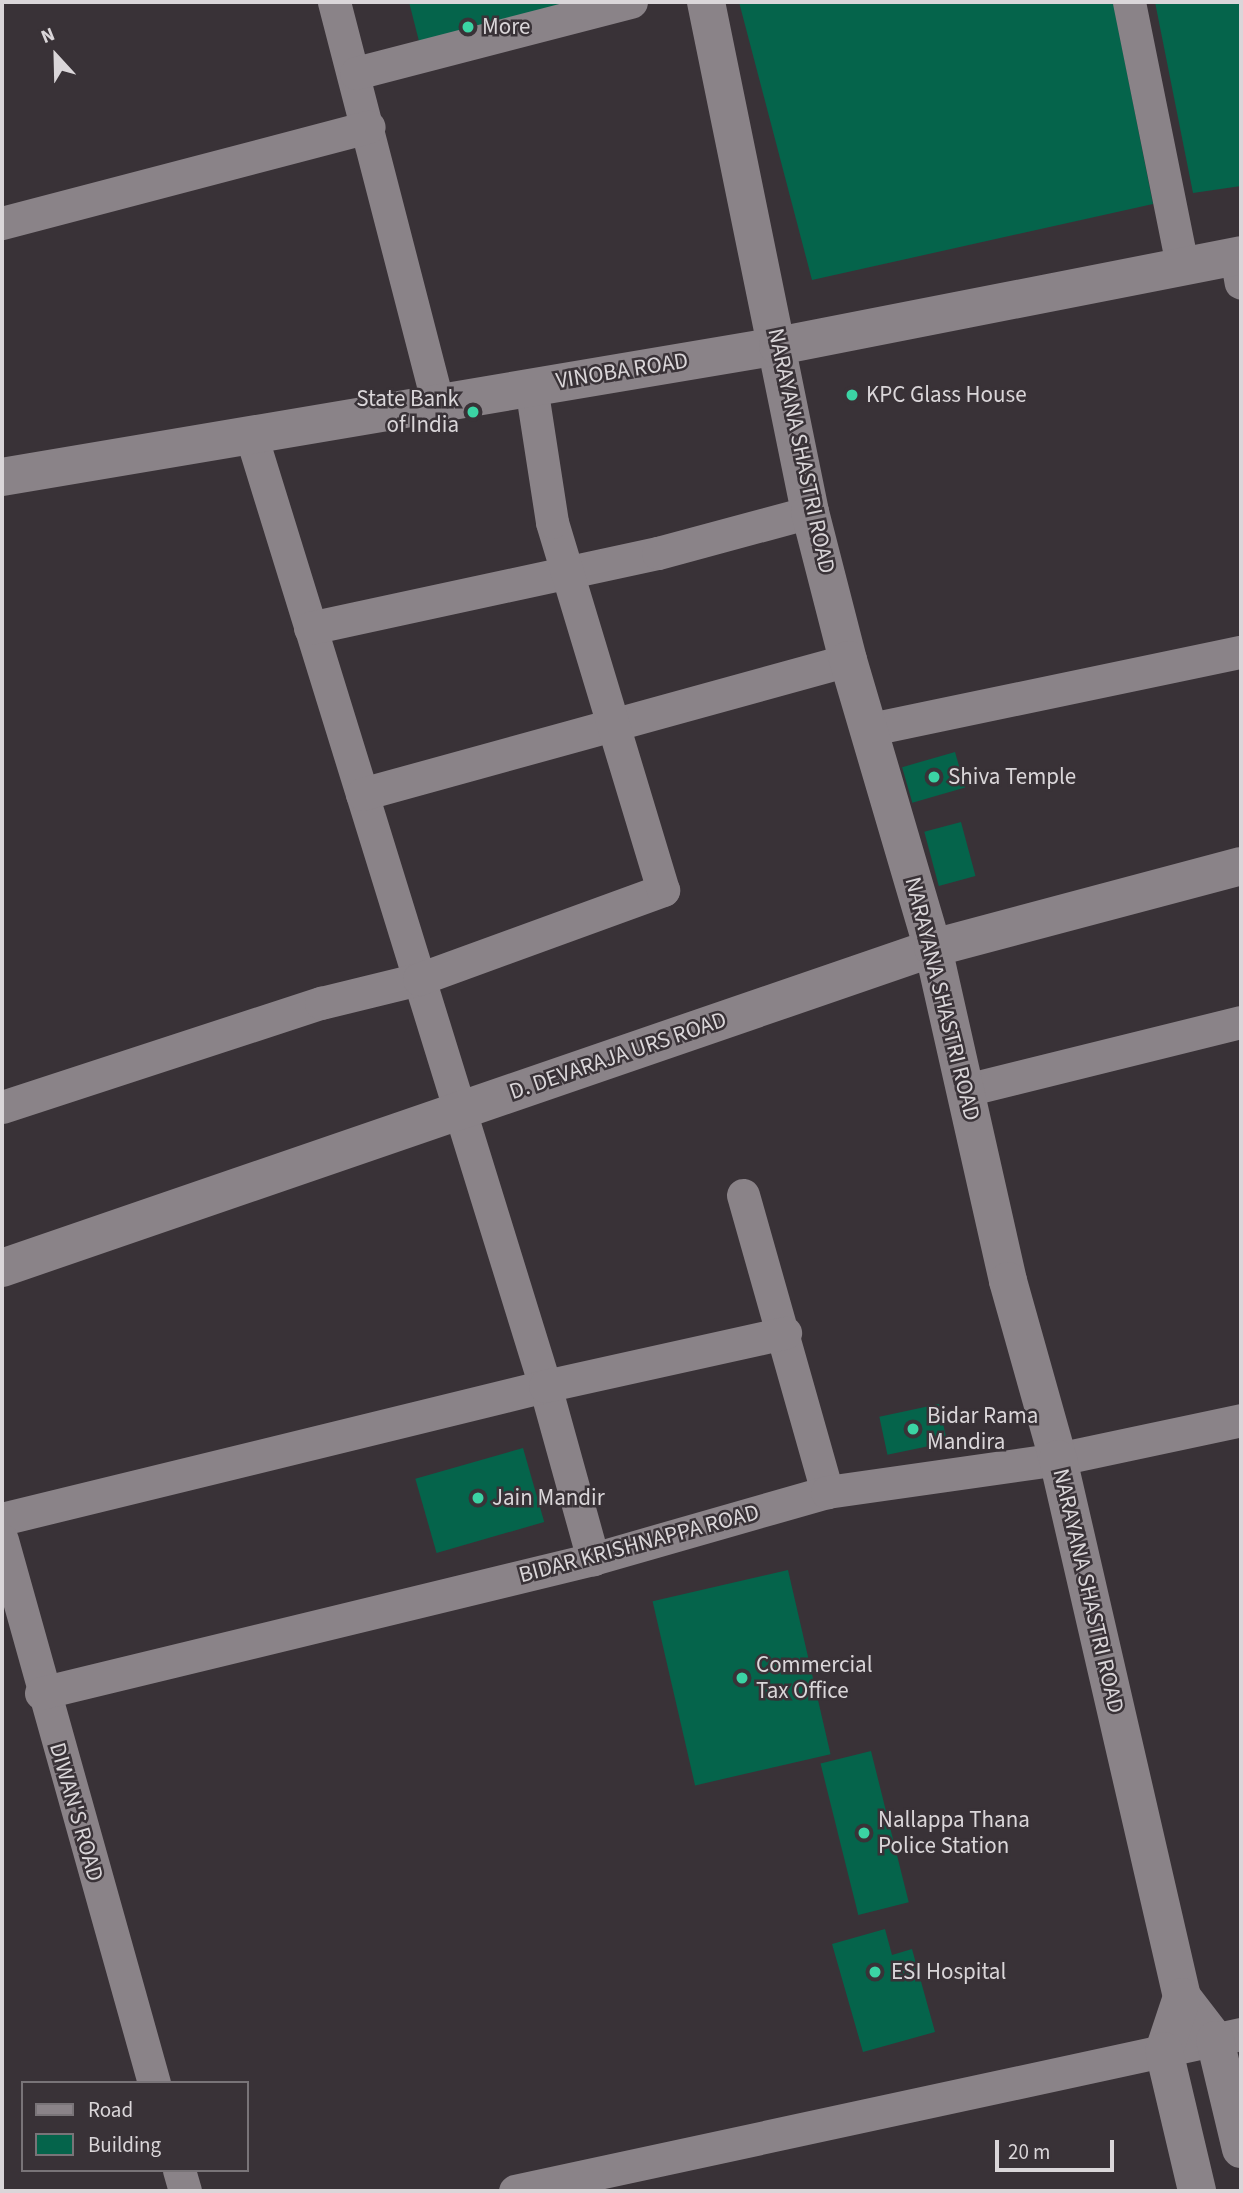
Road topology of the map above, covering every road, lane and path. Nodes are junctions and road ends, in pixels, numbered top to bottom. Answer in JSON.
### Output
{"nodes":[{"id":1,"x":334,"y":2,"type":"edge"},
{"id":2,"x":631,"y":2,"type":"edge"},
{"id":3,"x":706,"y":2,"type":"edge"},
{"id":4,"x":1129,"y":2,"type":"edge"},
{"id":5,"x":356,"y":73,"type":"junction"},
{"id":6,"x":369,"y":127,"type":"junction"},
{"id":7,"x":2,"y":223,"type":"edge"},
{"id":8,"x":1182,"y":265,"type":"junction"},
{"id":9,"x":1240,"y":265,"type":"edge"},
{"id":10,"x":778,"y":346,"type":"junction"},
{"id":11,"x":531,"y":386,"type":"junction"},
{"id":12,"x":438,"y":403,"type":"junction"},
{"id":13,"x":251,"y":435,"type":"junction"},
{"id":14,"x":2,"y":477,"type":"edge"},
{"id":15,"x":810,"y":512,"type":"junction"},
{"id":16,"x":567,"y":573,"type":"junction"},
{"id":17,"x":310,"y":628,"type":"junction"},
{"id":18,"x":1241,"y":652,"type":"edge"},
{"id":19,"x":848,"y":660,"type":"junction"},
{"id":20,"x":611,"y":726,"type":"junction"},
{"id":21,"x":872,"y":729,"type":"junction"},
{"id":22,"x":362,"y":794,"type":"junction"},
{"id":23,"x":1241,"y":866,"type":"edge"},
{"id":24,"x":933,"y":948,"type":"junction"},
{"id":25,"x":419,"y":979,"type":"junction"},
{"id":26,"x":1241,"y":1021,"type":"edge"},
{"id":27,"x":965,"y":1090,"type":"junction"},
{"id":28,"x":2,"y":1107,"type":"edge"},
{"id":29,"x":460,"y":1110,"type":"junction"},
{"id":30,"x":743,"y":1195,"type":"dead end"},
{"id":31,"x":2,"y":1268,"type":"edge"},
{"id":32,"x":785,"y":1333,"type":"junction"},
{"id":33,"x":545,"y":1386,"type":"junction"},
{"id":34,"x":1241,"y":1420,"type":"edge"},
{"id":35,"x":1058,"y":1459,"type":"junction"},
{"id":36,"x":827,"y":1492,"type":"junction"},
{"id":37,"x":2,"y":1519,"type":"edge"},
{"id":38,"x":2,"y":1540,"type":"edge"},
{"id":39,"x":593,"y":1559,"type":"junction"},
{"id":40,"x":41,"y":1693,"type":"junction"},
{"id":41,"x":1182,"y":1997,"type":"junction"},
{"id":42,"x":1228,"y":2037,"type":"edge"},
{"id":43,"x":1164,"y":2051,"type":"junction"},
{"id":44,"x":153,"y":2081,"type":"edge"},
{"id":45,"x":1241,"y":2149,"type":"edge"},
{"id":46,"x":180,"y":2172,"type":"edge"},
{"id":47,"x":185,"y":2191,"type":"edge"},
{"id":48,"x":515,"y":2191,"type":"edge"},
{"id":49,"x":1197,"y":2191,"type":"edge"}],
"edges":[{"from":1,"to":5,"type":"street"},
{"from":2,"to":5,"type":"street"},
{"from":3,"to":10,"type":"street","name":"NARAYANA SHASTRI ROAD"},
{"from":4,"to":8,"type":"street"},
{"from":5,"to":6,"type":"street"},
{"from":6,"to":7,"type":"street"},
{"from":6,"to":12,"type":"street"},
{"from":8,"to":9,"type":"street","name":"VINOBA ROAD"},
{"from":8,"to":10,"type":"street","name":"VINOBA ROAD"},
{"from":10,"to":11,"type":"street","name":"VINOBA ROAD"},
{"from":10,"to":15,"type":"street","name":"NARAYANA SHASTRI ROAD"},
{"from":11,"to":12,"type":"street","name":"VINOBA ROAD"},
{"from":11,"to":16,"type":"street"},
{"from":12,"to":13,"type":"street","name":"VINOBA ROAD"},
{"from":13,"to":14,"type":"street","name":"VINOBA ROAD"},
{"from":13,"to":17,"type":"street"},
{"from":15,"to":16,"type":"street"},
{"from":15,"to":19,"type":"street","name":"NARAYANA SHASTRI ROAD"},
{"from":16,"to":17,"type":"street"},
{"from":16,"to":20,"type":"street"},
{"from":17,"to":22,"type":"street"},
{"from":18,"to":21,"type":"street"},
{"from":19,"to":20,"type":"street"},
{"from":19,"to":21,"type":"street","name":"NARAYANA SHASTRI ROAD"},
{"from":20,"to":22,"type":"street"},
{"from":20,"to":25,"type":"street"},
{"from":21,"to":24,"type":"street","name":"NARAYANA SHASTRI ROAD"},
{"from":22,"to":25,"type":"street"},
{"from":23,"to":24,"type":"street","name":"D. DEVARAJA URS ROAD"},
{"from":24,"to":27,"type":"street","name":"NARAYANA SHASTRI ROAD"},
{"from":24,"to":29,"type":"street","name":"D. DEVARAJA URS ROAD"},
{"from":25,"to":28,"type":"street"},
{"from":25,"to":29,"type":"street"},
{"from":26,"to":27,"type":"street"},
{"from":27,"to":35,"type":"street","name":"NARAYANA SHASTRI ROAD"},
{"from":29,"to":31,"type":"street","name":"D. DEVARAJA URS ROAD"},
{"from":29,"to":33,"type":"street"},
{"from":30,"to":32,"type":"street"},
{"from":32,"to":33,"type":"street"},
{"from":32,"to":36,"type":"street"},
{"from":33,"to":37,"type":"street"},
{"from":33,"to":39,"type":"street"},
{"from":34,"to":35,"type":"street","name":"BIDAR KRISHNAPPA ROAD"},
{"from":35,"to":36,"type":"street","name":"BIDAR KRISHNAPPA ROAD"},
{"from":35,"to":41,"type":"street","name":"NARAYANA SHASTRI ROAD"},
{"from":36,"to":39,"type":"street","name":"BIDAR KRISHNAPPA ROAD"},
{"from":38,"to":40,"type":"street","name":"DIWAN'S ROAD"},
{"from":39,"to":40,"type":"street","name":"BIDAR KRISHNAPPA ROAD"},
{"from":40,"to":44,"type":"street","name":"DIWAN'S ROAD"},
{"from":41,"to":42,"type":"street","name":"NARAYANA SHASTRI ROAD"},
{"from":41,"to":43,"type":"street"},
{"from":42,"to":43,"type":"street"},
{"from":42,"to":45,"type":"street","name":"NARAYANA SHASTRI ROAD"},
{"from":43,"to":48,"type":"street"},
{"from":43,"to":49,"type":"street"},
{"from":46,"to":47,"type":"street"}]}
